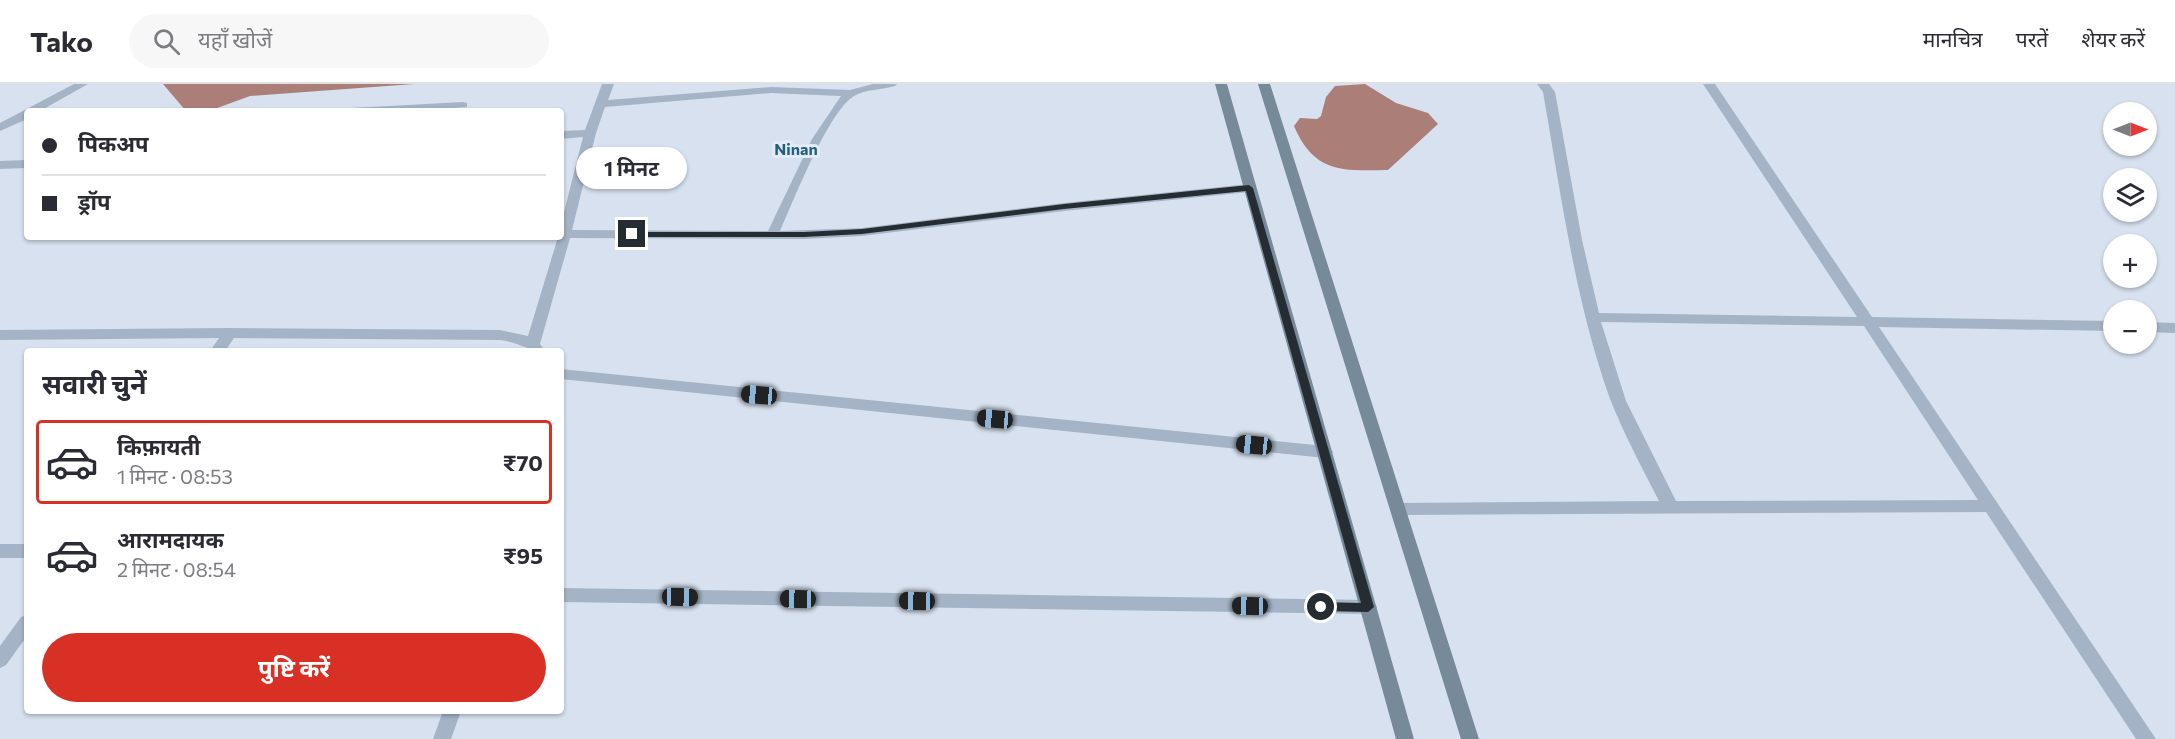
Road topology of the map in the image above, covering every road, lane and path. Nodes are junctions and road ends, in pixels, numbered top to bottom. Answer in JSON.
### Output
{"nodes":[{"id":1,"x":82,"y":84,"type":"edge"},
{"id":2,"x":608,"y":84,"type":"edge"},
{"id":3,"x":891,"y":84,"type":"edge"},
{"id":4,"x":1221,"y":84,"type":"edge"},
{"id":5,"x":1264,"y":84,"type":"edge"},
{"id":6,"x":1543,"y":84,"type":"edge"},
{"id":7,"x":1709,"y":84,"type":"edge"},
{"id":8,"x":850,"y":93,"type":"junction"},
{"id":9,"x":601,"y":104,"type":"junction"},
{"id":10,"x":463,"y":105,"type":"dead end"},
{"id":11,"x":38,"y":108,"type":"edge"},
{"id":12,"x":408,"y":108,"type":"edge"},
{"id":13,"x":24,"y":116,"type":"edge"},
{"id":14,"x":0,"y":128,"type":"edge"},
{"id":15,"x":24,"y":128,"type":"edge"},
{"id":16,"x":590,"y":133,"type":"junction"},
{"id":17,"x":564,"y":135,"type":"edge"},
{"id":18,"x":24,"y":164,"type":"edge"},
{"id":19,"x":0,"y":165,"type":"edge"},
{"id":20,"x":1249,"y":188,"type":"junction"},
{"id":21,"x":566,"y":234,"type":"junction"},
{"id":22,"x":772,"y":235,"type":"junction"},
{"id":23,"x":1592,"y":317,"type":"junction"},
{"id":24,"x":1868,"y":321,"type":"junction"},
{"id":25,"x":2103,"y":326,"type":"edge"},
{"id":26,"x":2157,"y":327,"type":"edge"},
{"id":27,"x":2175,"y":328,"type":"edge"},
{"id":28,"x":230,"y":333,"type":"junction"},
{"id":29,"x":0,"y":335,"type":"edge"},
{"id":30,"x":219,"y":348,"type":"edge"},
{"id":31,"x":536,"y":348,"type":"edge"},
{"id":32,"x":564,"y":374,"type":"edge"},
{"id":33,"x":1324,"y":452,"type":"junction"},
{"id":34,"x":1993,"y":506,"type":"junction"},
{"id":35,"x":1671,"y":508,"type":"junction"},
{"id":36,"x":1398,"y":509,"type":"junction"},
{"id":37,"x":0,"y":551,"type":"edge"},
{"id":38,"x":24,"y":551,"type":"edge"},
{"id":39,"x":564,"y":595,"type":"edge"},
{"id":40,"x":1368,"y":607,"type":"junction"},
{"id":41,"x":24,"y":626,"type":"edge"},
{"id":42,"x":0,"y":660,"type":"edge"},
{"id":43,"x":451,"y":714,"type":"edge"},
{"id":44,"x":442,"y":739,"type":"edge"},
{"id":45,"x":1405,"y":739,"type":"edge"},
{"id":46,"x":1470,"y":739,"type":"edge"},
{"id":47,"x":2147,"y":739,"type":"edge"}],
"edges":[{"from":1,"to":11,"type":"street"},
{"from":2,"to":9,"type":"street"},
{"from":3,"to":8,"type":"street"},
{"from":4,"to":20,"type":"main road"},
{"from":5,"to":36,"type":"main road"},
{"from":6,"to":23,"type":"street"},
{"from":7,"to":24,"type":"street"},
{"from":8,"to":9,"type":"street"},
{"from":8,"to":22,"type":"street"},
{"from":9,"to":16,"type":"street"},
{"from":10,"to":12,"type":"street"},
{"from":13,"to":14,"type":"street"},
{"from":14,"to":15,"type":"street"},
{"from":16,"to":17,"type":"street"},
{"from":16,"to":21,"type":"street"},
{"from":18,"to":19,"type":"street"},
{"from":20,"to":22,"type":"street"},
{"from":20,"to":33,"type":"main road"},
{"from":21,"to":22,"type":"street"},
{"from":21,"to":31,"type":"street"},
{"from":23,"to":24,"type":"street"},
{"from":23,"to":35,"type":"street"},
{"from":24,"to":25,"type":"street"},
{"from":24,"to":34,"type":"street"},
{"from":26,"to":27,"type":"street"},
{"from":28,"to":29,"type":"street"},
{"from":28,"to":30,"type":"street"},
{"from":28,"to":31,"type":"street"},
{"from":32,"to":33,"type":"street"},
{"from":33,"to":40,"type":"main road"},
{"from":34,"to":35,"type":"street"},
{"from":34,"to":47,"type":"street"},
{"from":35,"to":36,"type":"street"},
{"from":36,"to":46,"type":"main road"},
{"from":37,"to":38,"type":"street"},
{"from":39,"to":40,"type":"street"},
{"from":40,"to":45,"type":"main road"},
{"from":41,"to":42,"type":"street"},
{"from":43,"to":44,"type":"street"}]}
